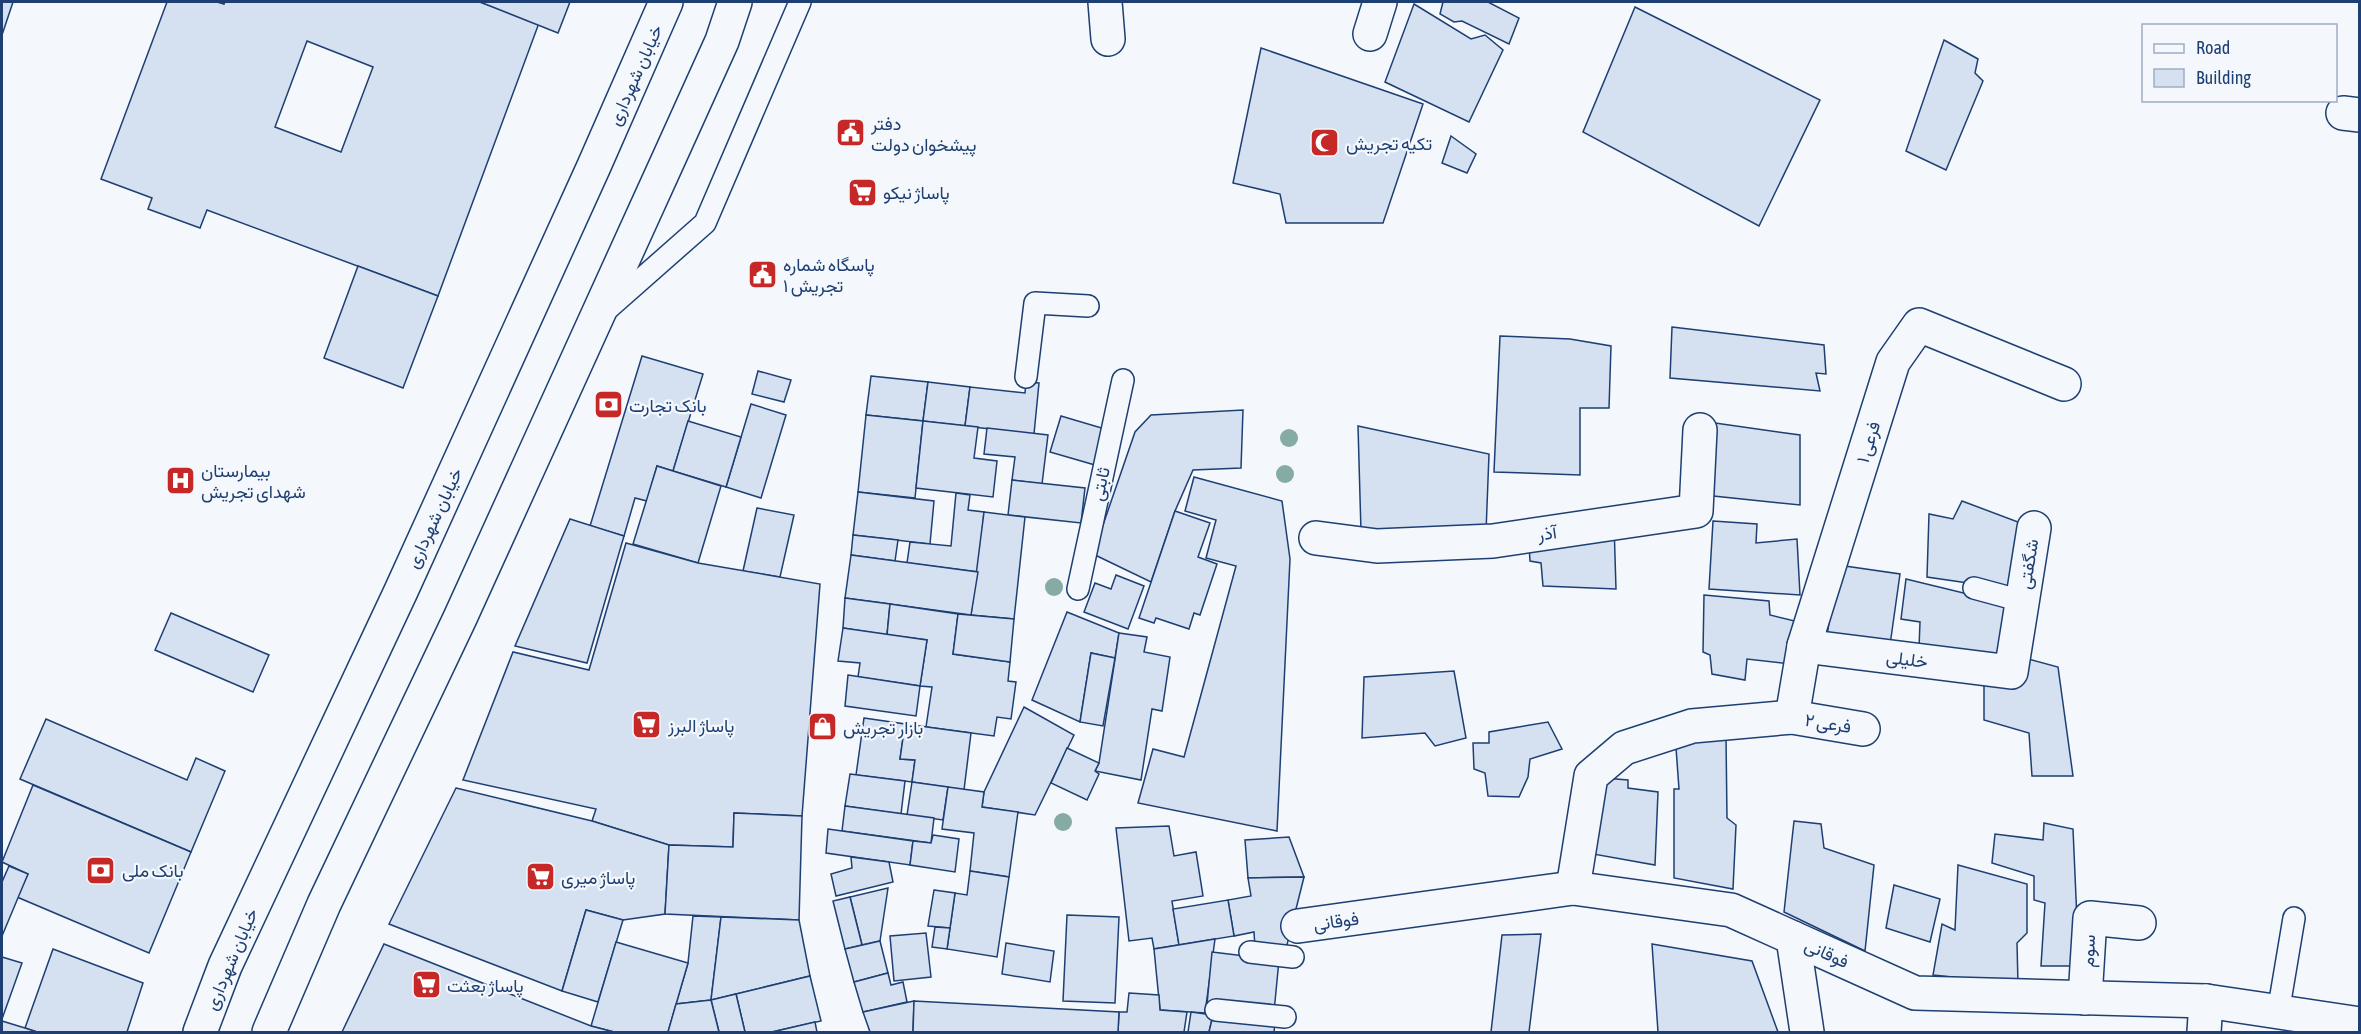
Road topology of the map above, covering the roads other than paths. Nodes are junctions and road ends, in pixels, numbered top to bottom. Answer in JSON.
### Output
{"nodes":[{"id":1,"x":666,"y":2,"type":"edge"},
{"id":2,"x":735,"y":2,"type":"edge"},
{"id":3,"x":800,"y":2,"type":"edge"},
{"id":4,"x":1105,"y":2,"type":"edge"},
{"id":5,"x":1380,"y":2,"type":"edge"},
{"id":6,"x":1370,"y":34,"type":"dead end"},
{"id":7,"x":1108,"y":39,"type":"dead end"},
{"id":8,"x":1088,"y":306,"type":"dead end"},
{"id":9,"x":595,"y":321,"type":"junction"},
{"id":10,"x":1026,"y":377,"type":"dead end"},
{"id":11,"x":1123,"y":380,"type":"dead end"},
{"id":12,"x":2064,"y":384,"type":"dead end"},
{"id":13,"x":1700,"y":430,"type":"dead end"},
{"id":14,"x":2034,"y":528,"type":"dead end"},
{"id":15,"x":1316,"y":538,"type":"dead end"},
{"id":16,"x":1087,"y":578,"type":"dead end"},
{"id":17,"x":1974,"y":588,"type":"dead end"},
{"id":18,"x":2022,"y":601,"type":"junction"},
{"id":19,"x":1804,"y":646,"type":"junction"},
{"id":20,"x":2011,"y":672,"type":"joint"},
{"id":21,"x":1792,"y":717,"type":"junction"},
{"id":22,"x":1863,"y":729,"type":"dead end"},
{"id":23,"x":1573,"y":888,"type":"junction"},
{"id":24,"x":2294,"y":918,"type":"dead end"},
{"id":25,"x":2139,"y":922,"type":"dead end"},
{"id":26,"x":1793,"y":938,"type":"junction"},
{"id":27,"x":1295,"y":941,"type":"joint"},
{"id":28,"x":1250,"y":952,"type":"dead end"},
{"id":29,"x":2085,"y":998,"type":"junction"},
{"id":30,"x":1216,"y":1010,"type":"dead end"},
{"id":31,"x":2278,"y":1013,"type":"junction"},
{"id":32,"x":1285,"y":1017,"type":"dead end"},
{"id":33,"x":2205,"y":1017,"type":"edge"},
{"id":34,"x":2360,"y":1024,"type":"edge"},
{"id":35,"x":200,"y":1032,"type":"edge"},
{"id":36,"x":269,"y":1032,"type":"edge"},
{"id":37,"x":1803,"y":1032,"type":"edge"}],
"edges":[{"from":1,"to":35,"type":"street","name":"خیابان شهرداری"},
{"from":2,"to":9,"type":"street"},
{"from":3,"to":9,"type":"lane"},
{"from":4,"to":7,"type":"street"},
{"from":5,"to":6,"type":"street"},
{"from":8,"to":10,"type":"lane"},
{"from":9,"to":36,"type":"street"},
{"from":11,"to":16,"type":"lane","name":"ثابتی"},
{"from":12,"to":19,"type":"street","name":"فرعی ۱"},
{"from":13,"to":15,"type":"street","name":"آذر"},
{"from":14,"to":18,"type":"street","name":"شگفتی"},
{"from":17,"to":18,"type":"lane","name":"شگفتی"},
{"from":18,"to":20,"type":"street","name":"شگفتی"},
{"from":19,"to":20,"type":"street","name":"خلیلی"},
{"from":19,"to":21,"type":"street","name":"فرعی ۱"},
{"from":21,"to":22,"type":"street","name":"فرعی ۲"},
{"from":21,"to":23,"type":"street","name":"فرعی ۲"},
{"from":23,"to":26,"type":"street","name":"فوقانی"},
{"from":23,"to":27,"type":"street","name":"فوقانی"},
{"from":24,"to":31,"type":"lane"},
{"from":25,"to":29,"type":"street","name":"سوم"},
{"from":26,"to":29,"type":"street","name":"فوقانی"},
{"from":26,"to":37,"type":"street"},
{"from":27,"to":28,"type":"lane"},
{"from":29,"to":33,"type":"street","name":"فوقانی"},
{"from":30,"to":32,"type":"lane"},
{"from":31,"to":33,"type":"street","name":"فوقانی"},
{"from":31,"to":34,"type":"street","name":"فوقانی"}]}
